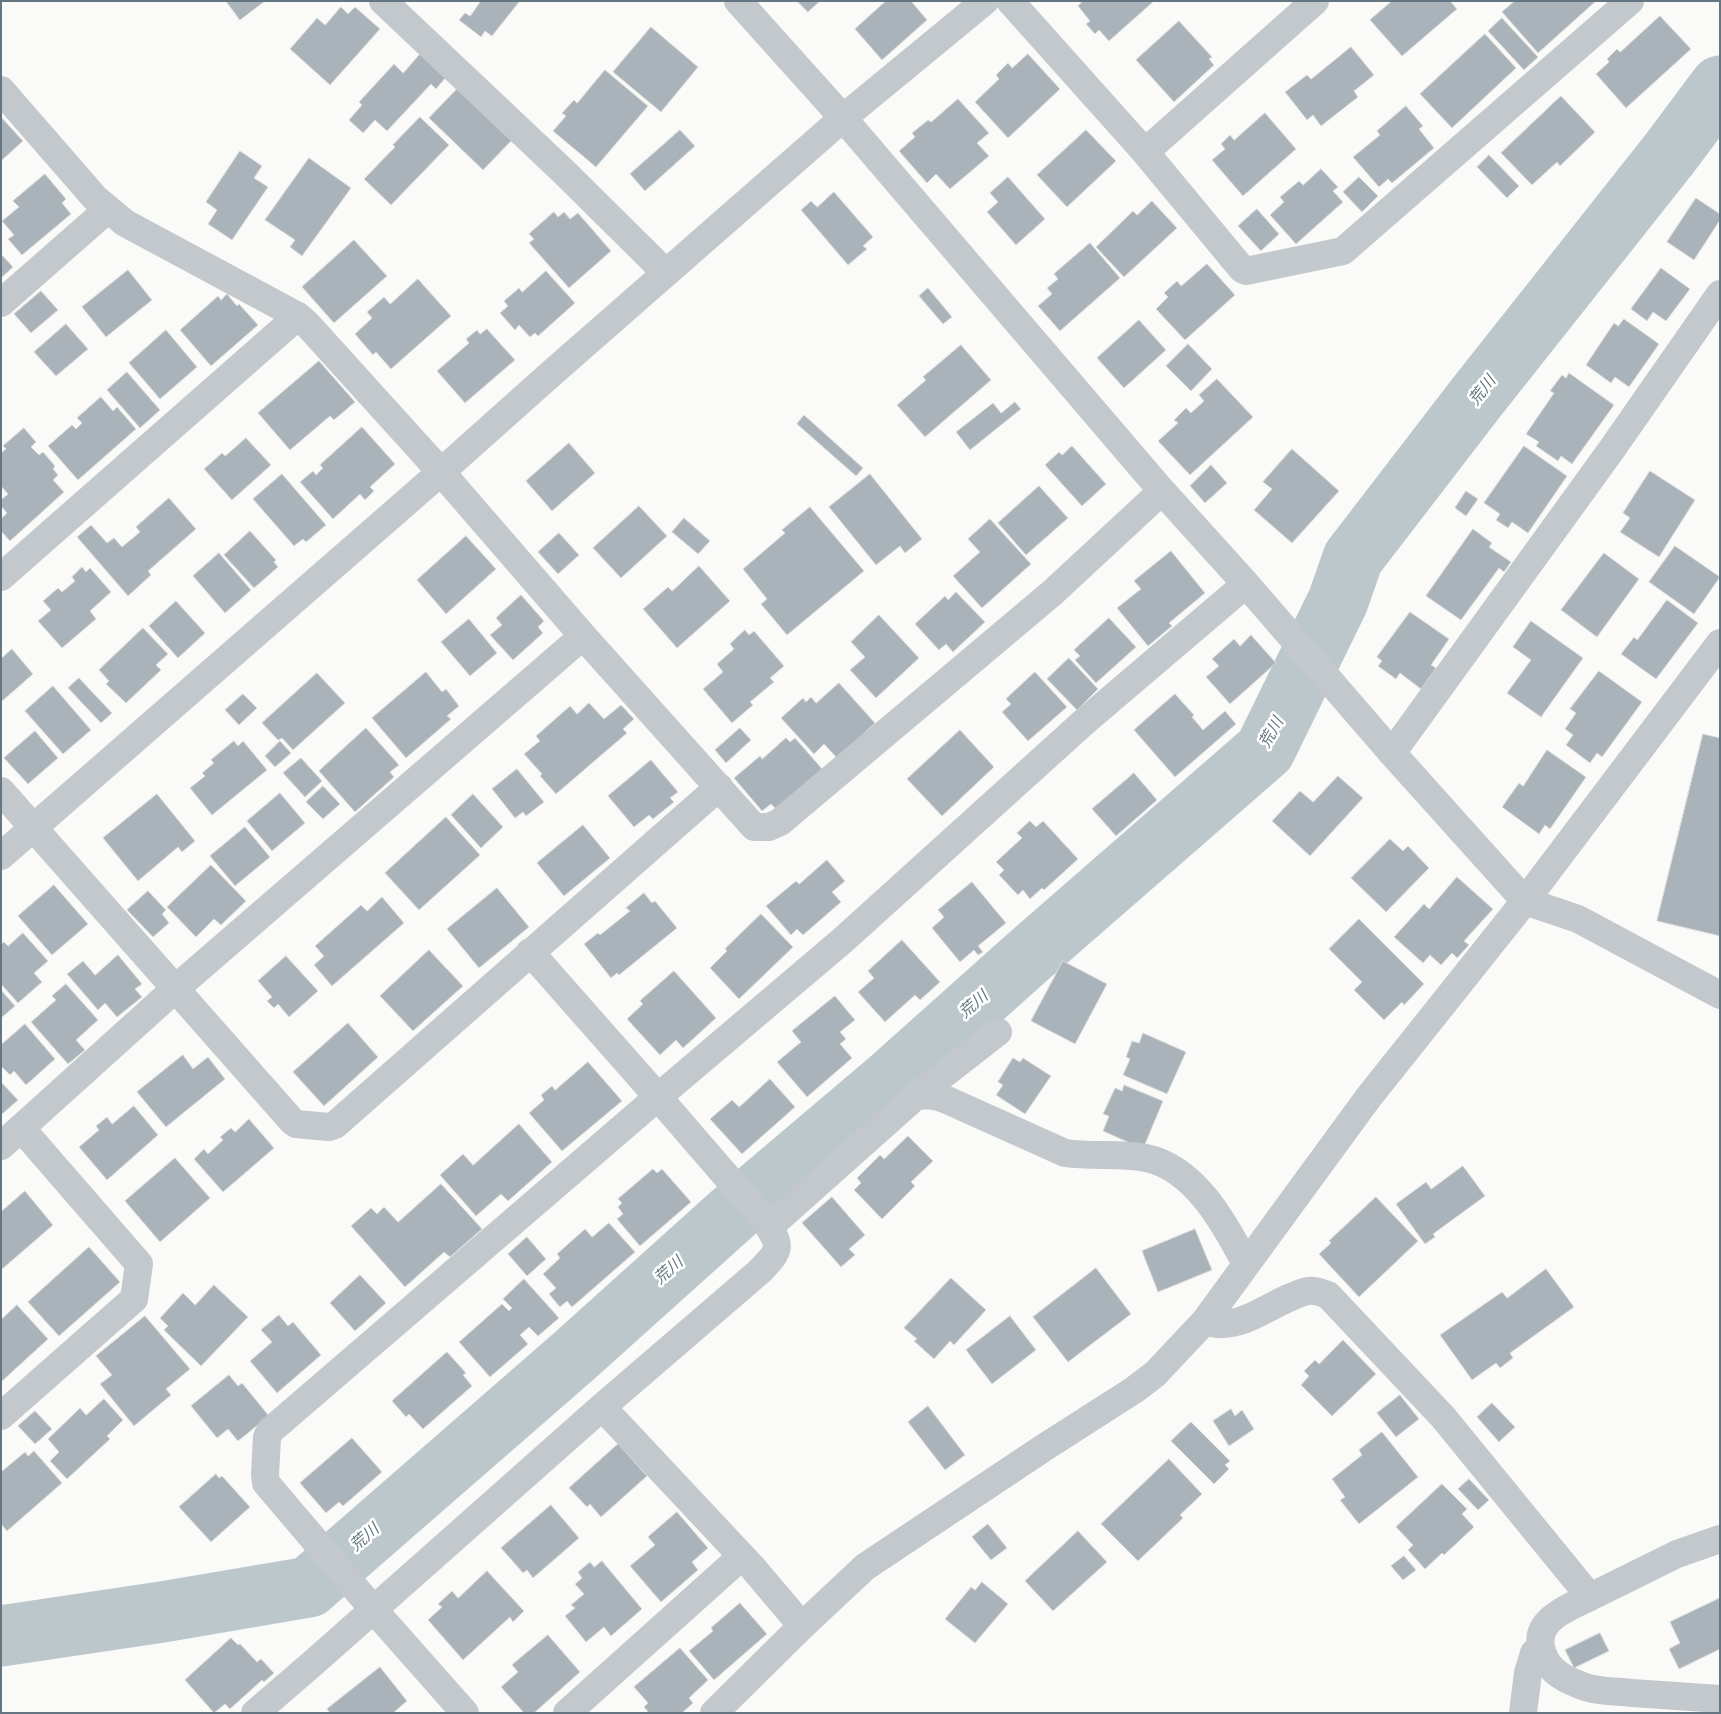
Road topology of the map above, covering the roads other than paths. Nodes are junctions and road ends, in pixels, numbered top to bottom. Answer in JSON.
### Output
{"nodes":[{"id":1,"x":383,"y":1,"type":"edge"},
{"id":2,"x":738,"y":1,"type":"edge"},
{"id":3,"x":985,"y":1,"type":"edge"},
{"id":4,"x":1010,"y":1,"type":"edge"},
{"id":5,"x":1315,"y":1,"type":"edge"},
{"id":6,"x":1630,"y":1,"type":"edge"},
{"id":7,"x":1,"y":90,"type":"edge"},
{"id":8,"x":843,"y":118,"type":"junction"},
{"id":9,"x":1145,"y":152,"type":"junction"},
{"id":10,"x":107,"y":210,"type":"junction"},
{"id":11,"x":666,"y":273,"type":"junction"},
{"id":12,"x":1720,"y":294,"type":"edge"},
{"id":13,"x":1,"y":303,"type":"edge"},
{"id":14,"x":298,"y":316,"type":"junction"},
{"id":15,"x":441,"y":472,"type":"junction"},
{"id":16,"x":1162,"y":490,"type":"junction"},
{"id":17,"x":1,"y":577,"type":"edge"},
{"id":18,"x":1246,"y":584,"type":"junction"},
{"id":19,"x":583,"y":636,"type":"junction"},
{"id":20,"x":1720,"y":643,"type":"edge"},
{"id":21,"x":1392,"y":753,"type":"junction"},
{"id":22,"x":719,"y":787,"type":"junction"},
{"id":23,"x":1,"y":791,"type":"edge"},
{"id":24,"x":34,"y":828,"type":"junction"},
{"id":25,"x":1,"y":856,"type":"edge"},
{"id":26,"x":1525,"y":901,"type":"junction"},
{"id":27,"x":530,"y":952,"type":"junction"},
{"id":28,"x":175,"y":989,"type":"junction"},
{"id":29,"x":1720,"y":995,"type":"edge"},
{"id":30,"x":998,"y":1032,"type":"dead end"},
{"id":31,"x":916,"y":1096,"type":"junction"},
{"id":32,"x":658,"y":1097,"type":"junction"},
{"id":33,"x":11,"y":1137,"type":"edge"},
{"id":34,"x":769,"y":1227,"type":"junction"},
{"id":35,"x":1246,"y":1264,"type":"junction"},
{"id":36,"x":1205,"y":1321,"type":"junction"},
{"id":37,"x":602,"y":1407,"type":"junction"},
{"id":38,"x":1,"y":1416,"type":"edge"},
{"id":39,"x":1720,"y":1539,"type":"edge"},
{"id":40,"x":742,"y":1556,"type":"junction"},
{"id":41,"x":1590,"y":1598,"type":"junction"},
{"id":42,"x":373,"y":1609,"type":"junction"},
{"id":43,"x":802,"y":1626,"type":"junction"},
{"id":44,"x":1541,"y":1647,"type":"junction"},
{"id":45,"x":1720,"y":1699,"type":"edge"},
{"id":46,"x":255,"y":1713,"type":"edge"},
{"id":47,"x":465,"y":1713,"type":"edge"},
{"id":48,"x":566,"y":1713,"type":"edge"},
{"id":49,"x":714,"y":1713,"type":"edge"},
{"id":50,"x":1523,"y":1713,"type":"edge"}],
"edges":[{"from":1,"to":11,"type":"street"},
{"from":2,"to":8,"type":"street"},
{"from":3,"to":8,"type":"street"},
{"from":4,"to":9,"type":"street"},
{"from":5,"to":9,"type":"street"},
{"from":6,"to":9,"type":"street"},
{"from":7,"to":10,"type":"street"},
{"from":8,"to":11,"type":"street"},
{"from":8,"to":16,"type":"street"},
{"from":10,"to":13,"type":"street"},
{"from":10,"to":14,"type":"street"},
{"from":11,"to":15,"type":"street"},
{"from":12,"to":21,"type":"street"},
{"from":14,"to":15,"type":"street"},
{"from":14,"to":17,"type":"street"},
{"from":15,"to":19,"type":"street"},
{"from":15,"to":24,"type":"street"},
{"from":16,"to":18,"type":"street"},
{"from":16,"to":22,"type":"street"},
{"from":18,"to":21,"type":"street"},
{"from":18,"to":32,"type":"street"},
{"from":19,"to":22,"type":"street"},
{"from":19,"to":28,"type":"street"},
{"from":20,"to":26,"type":"street"},
{"from":21,"to":26,"type":"street"},
{"from":22,"to":27,"type":"street"},
{"from":23,"to":24,"type":"street"},
{"from":24,"to":25,"type":"street"},
{"from":24,"to":28,"type":"street"},
{"from":26,"to":29,"type":"street"},
{"from":26,"to":35,"type":"street"},
{"from":27,"to":28,"type":"street"},
{"from":27,"to":32,"type":"street"},
{"from":28,"to":33,"type":"street"},
{"from":30,"to":31,"type":"street"},
{"from":31,"to":34,"type":"street"},
{"from":31,"to":35,"type":"street"},
{"from":32,"to":34,"type":"street"},
{"from":32,"to":42,"type":"street"},
{"from":33,"to":38,"type":"street"},
{"from":34,"to":37,"type":"street"},
{"from":35,"to":36,"type":"street"},
{"from":36,"to":41,"type":"street"},
{"from":36,"to":43,"type":"street"},
{"from":37,"to":40,"type":"street"},
{"from":37,"to":42,"type":"street"},
{"from":39,"to":41,"type":"street"},
{"from":40,"to":43,"type":"street"},
{"from":40,"to":48,"type":"street"},
{"from":41,"to":44,"type":"street"},
{"from":42,"to":46,"type":"street"},
{"from":42,"to":47,"type":"street"},
{"from":43,"to":49,"type":"street"},
{"from":44,"to":45,"type":"street"},
{"from":44,"to":50,"type":"street"}]}
